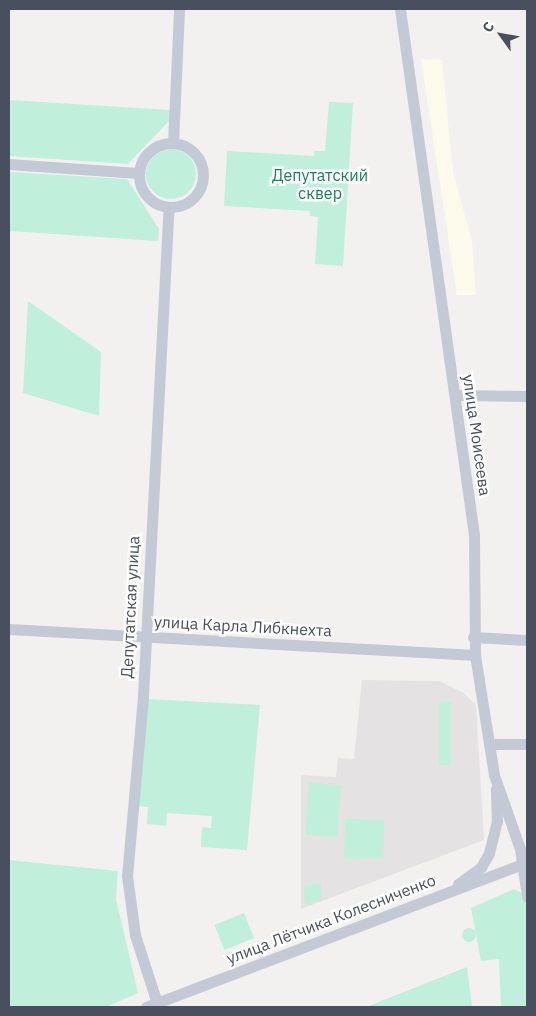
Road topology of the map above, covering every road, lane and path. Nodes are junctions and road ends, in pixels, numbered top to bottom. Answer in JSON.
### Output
{"nodes":[{"id":1,"x":179,"y":9,"type":"edge"},
{"id":2,"x":400,"y":9,"type":"edge"},
{"id":3,"x":173,"y":142,"type":"junction"},
{"id":4,"x":9,"y":164,"type":"edge"},
{"id":5,"x":138,"y":173,"type":"junction"},
{"id":6,"x":169,"y":208,"type":"junction"},
{"id":7,"x":456,"y":395,"type":"junction"},
{"id":8,"x":527,"y":396,"type":"edge"},
{"id":9,"x":9,"y":629,"type":"edge"},
{"id":10,"x":144,"y":636,"type":"junction"},
{"id":11,"x":473,"y":637,"type":"junction"},
{"id":12,"x":527,"y":640,"type":"edge"},
{"id":13,"x":475,"y":655,"type":"junction"},
{"id":14,"x":489,"y":744,"type":"junction"},
{"id":15,"x":527,"y":744,"type":"edge"},
{"id":16,"x":494,"y":775,"type":"junction"},
{"id":17,"x":525,"y":863,"type":"edge"},
{"id":18,"x":448,"y":891,"type":"junction"},
{"id":19,"x":527,"y":896,"type":"edge"},
{"id":20,"x":151,"y":1005,"type":"edge"}],
"edges":[{"from":1,"to":3,"type":"street"},
{"from":2,"to":7,"type":"street","name":"улица Моисеева"},
{"from":3,"to":5,"type":"street"},
{"from":3,"to":6,"type":"street"},
{"from":4,"to":5,"type":"street"},
{"from":5,"to":6,"type":"street"},
{"from":6,"to":10,"type":"street","name":"Депутатская улица"},
{"from":7,"to":8,"type":"street"},
{"from":7,"to":11,"type":"street","name":"улица Моисеева"},
{"from":9,"to":10,"type":"street","name":"улица Карла Либкнехта"},
{"from":10,"to":13,"type":"street","name":"улица Карла Либкнехта"},
{"from":10,"to":20,"type":"street","name":"Депутатская улица"},
{"from":11,"to":12,"type":"street"},
{"from":11,"to":13,"type":"street","name":"улица Моисеева"},
{"from":13,"to":14,"type":"street","name":"улица Моисеева"},
{"from":14,"to":15,"type":"street"},
{"from":14,"to":16,"type":"street","name":"улица Моисеева"},
{"from":16,"to":17,"type":"street","name":"улица Моисеева"},
{"from":16,"to":18,"type":"street"},
{"from":17,"to":18,"type":"street","name":"улица Лётчика Колесниченко"},
{"from":17,"to":19,"type":"street","name":"улица Моисеева"},
{"from":18,"to":20,"type":"street","name":"улица Лётчика Колесниченко"}]}
